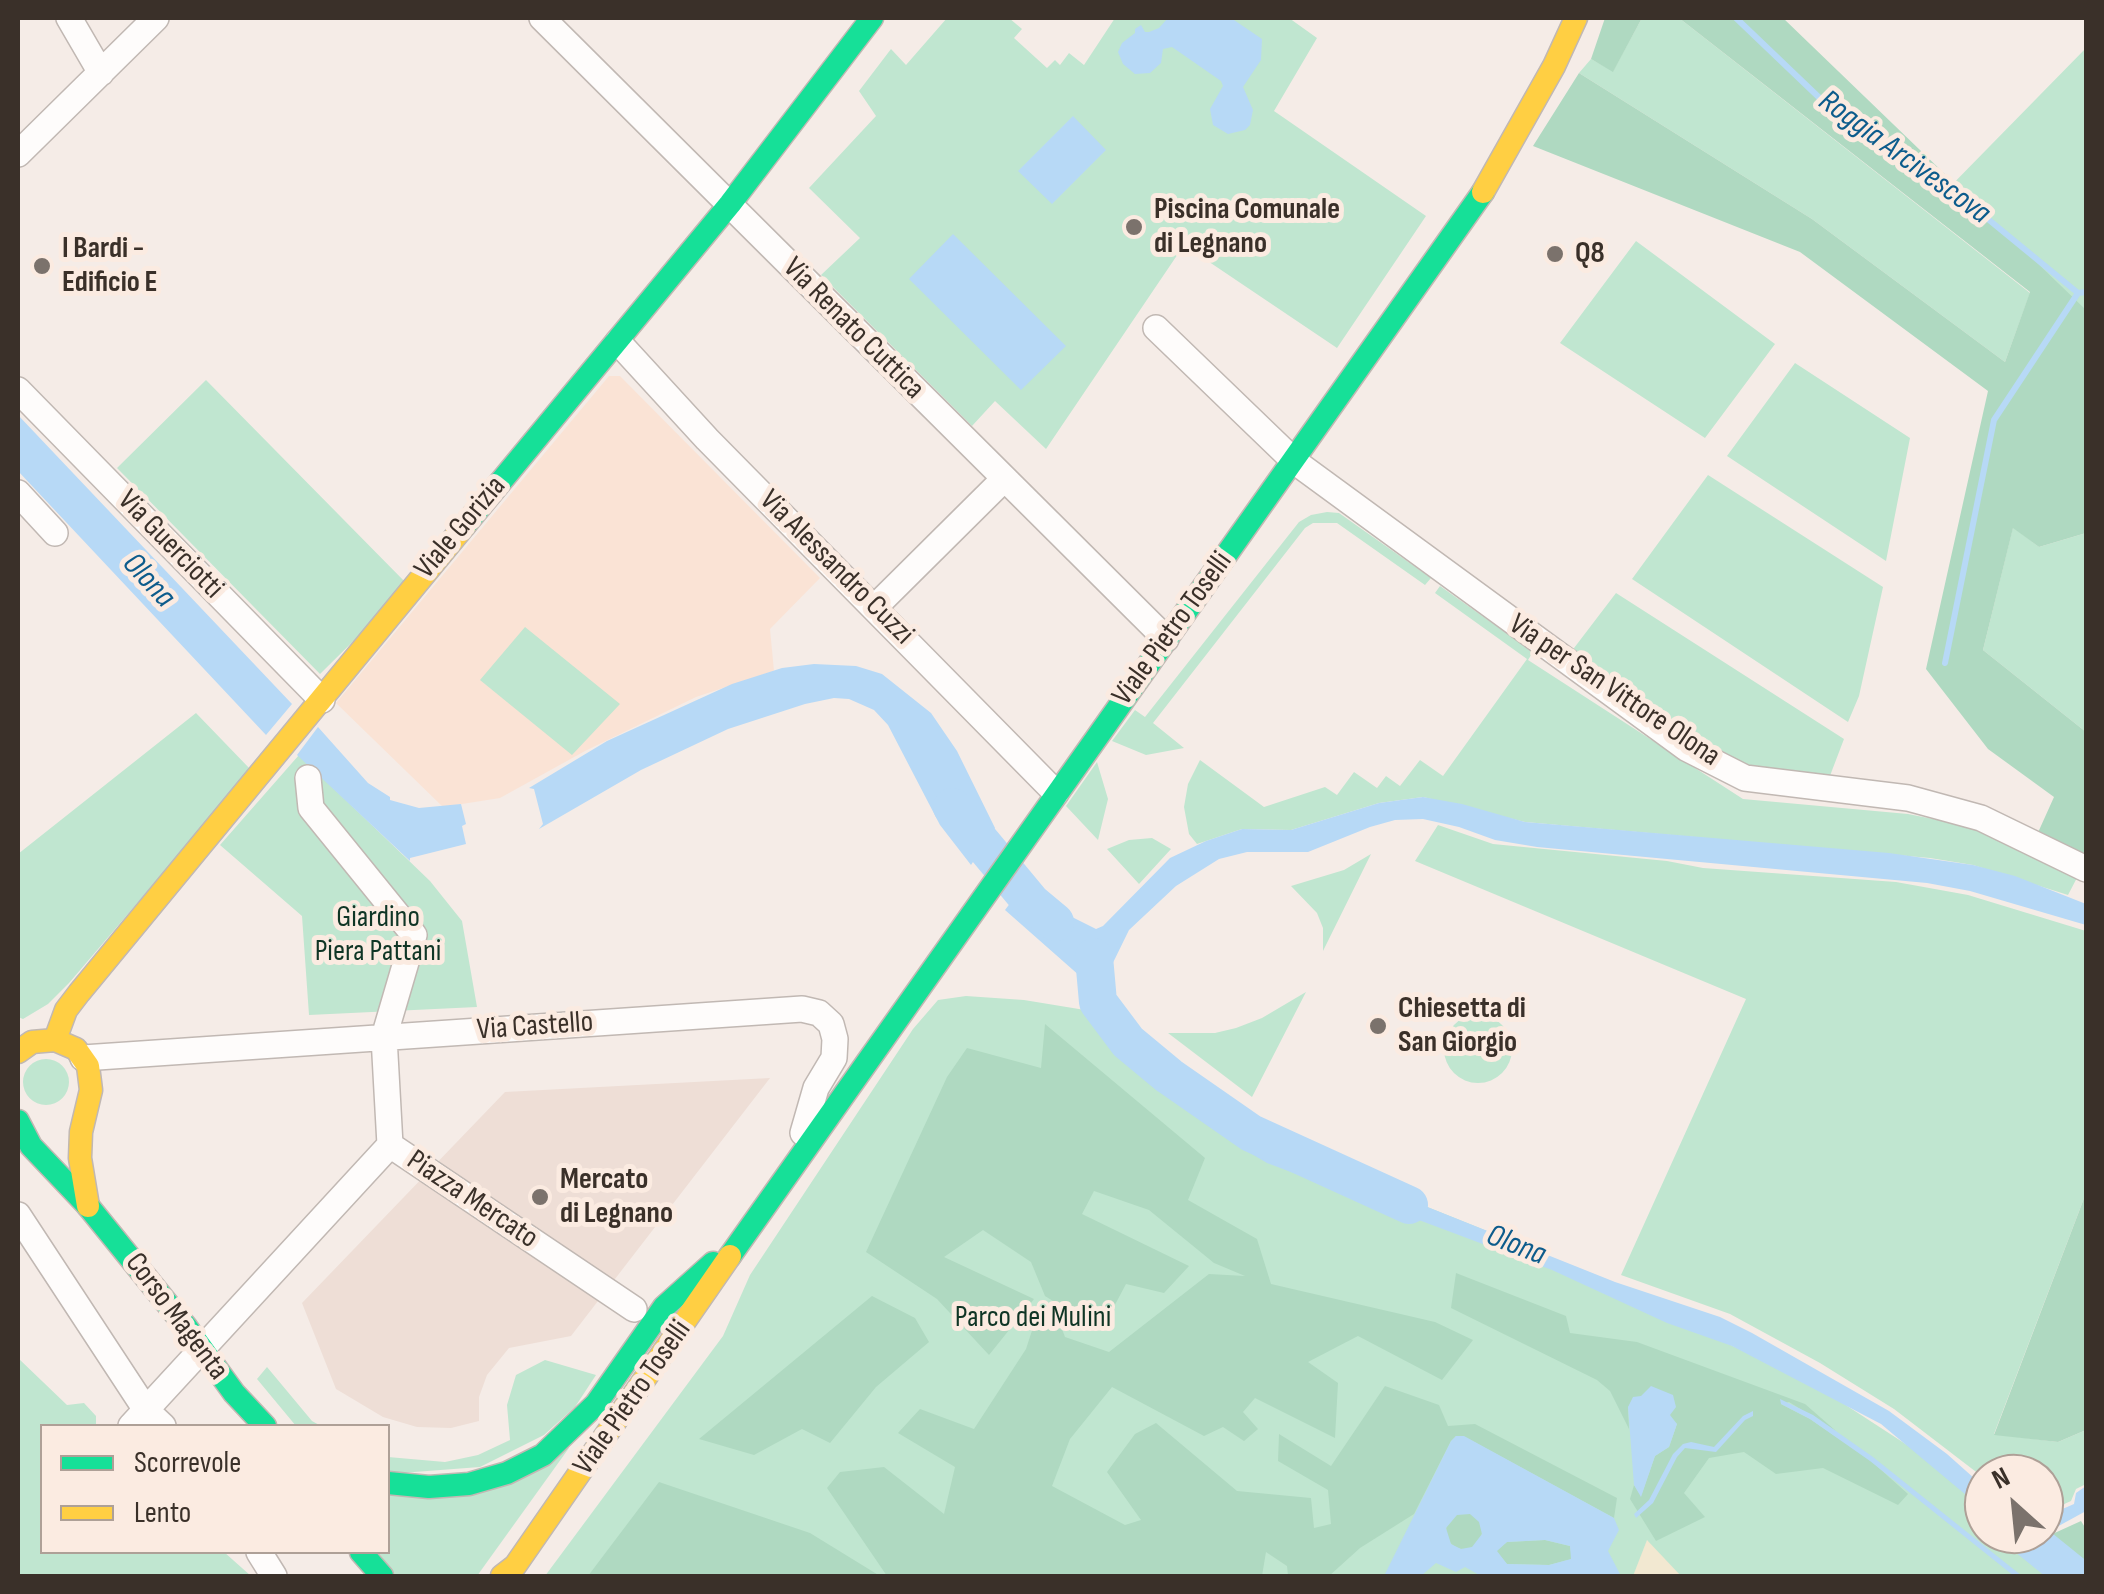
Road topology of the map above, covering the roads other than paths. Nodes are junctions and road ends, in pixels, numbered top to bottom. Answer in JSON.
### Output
{"nodes":[{"id":1,"x":69,"y":18,"type":"edge"},
{"id":2,"x":156,"y":18,"type":"edge"},
{"id":3,"x":542,"y":18,"type":"edge"},
{"id":4,"x":1576,"y":18,"type":"edge"},
{"id":5,"x":858,"y":23,"type":"edge"},
{"id":6,"x":101,"y":73,"type":"junction"},
{"id":7,"x":18,"y":154,"type":"edge"},
{"id":8,"x":730,"y":204,"type":"junction"},
{"id":9,"x":1156,"y":328,"type":"dead end"},
{"id":10,"x":618,"y":342,"type":"junction"},
{"id":11,"x":18,"y":390,"type":"edge"},
{"id":12,"x":1294,"y":462,"type":"junction"},
{"id":13,"x":1003,"y":480,"type":"junction"},
{"id":14,"x":18,"y":492,"type":"edge"},
{"id":15,"x":55,"y":533,"type":"dead end"},
{"id":16,"x":875,"y":607,"type":"junction"},
{"id":17,"x":1166,"y":639,"type":"junction"},
{"id":18,"x":322,"y":700,"type":"junction"},
{"id":19,"x":308,"y":778,"type":"dead end"},
{"id":20,"x":1056,"y":793,"type":"junction"},
{"id":21,"x":2086,"y":869,"type":"edge"},
{"id":22,"x":384,"y":1038,"type":"junction"},
{"id":23,"x":31,"y":1042,"type":"edge"},
{"id":24,"x":83,"y":1058,"type":"junction"},
{"id":25,"x":88,"y":1102,"type":"junction"},
{"id":26,"x":18,"y":1118,"type":"edge"},
{"id":27,"x":390,"y":1145,"type":"junction"},
{"id":28,"x":24,"y":1151,"type":"edge"},
{"id":29,"x":791,"y":1168,"type":"junction"},
{"id":30,"x":88,"y":1206,"type":"junction"},
{"id":31,"x":18,"y":1215,"type":"edge"},
{"id":32,"x":751,"y":1229,"type":"junction"},
{"id":33,"x":634,"y":1309,"type":"dead end"},
{"id":34,"x":202,"y":1349,"type":"junction"},
{"id":35,"x":147,"y":1421,"type":"edge"},
{"id":36,"x":263,"y":1424,"type":"edge"},
{"id":37,"x":390,"y":1483,"type":"edge"},
{"id":38,"x":260,"y":1554,"type":"edge"},
{"id":39,"x":362,"y":1554,"type":"edge"},
{"id":40,"x":510,"y":1573,"type":"edge"},
{"id":41,"x":274,"y":1576,"type":"edge"},
{"id":42,"x":382,"y":1576,"type":"edge"}],
"edges":[{"from":1,"to":6,"type":"street"},
{"from":2,"to":6,"type":"street"},
{"from":3,"to":8,"type":"street","name":"Via Renato Cuttica"},
{"from":4,"to":12,"type":"street","name":"Viale Pietro Toselli"},
{"from":5,"to":8,"type":"street","name":"Viale Gorizia"},
{"from":6,"to":7,"type":"street"},
{"from":8,"to":10,"type":"street","name":"Viale Gorizia"},
{"from":8,"to":13,"type":"street","name":"Via Renato Cuttica"},
{"from":9,"to":12,"type":"street","name":"Via per San Vittore Olona"},
{"from":10,"to":16,"type":"street","name":"Via Alessandro Cuzzi"},
{"from":10,"to":18,"type":"street","name":"Viale Gorizia"},
{"from":11,"to":18,"type":"street","name":"Via Guerciotti"},
{"from":12,"to":17,"type":"street","name":"Viale Pietro Toselli"},
{"from":12,"to":21,"type":"street","name":"Via per San Vittore Olona"},
{"from":13,"to":16,"type":"street"},
{"from":13,"to":17,"type":"street","name":"Via Renato Cuttica"},
{"from":14,"to":15,"type":"street"},
{"from":16,"to":20,"type":"street","name":"Via Alessandro Cuzzi"},
{"from":17,"to":20,"type":"street","name":"Viale Pietro Toselli"},
{"from":18,"to":23,"type":"street","name":"Viale Gorizia"},
{"from":19,"to":22,"type":"street"},
{"from":20,"to":29,"type":"street","name":"Viale Pietro Toselli"},
{"from":22,"to":24,"type":"street","name":"Via Castello"},
{"from":22,"to":27,"type":"street"},
{"from":22,"to":29,"type":"street","name":"Via Castello"},
{"from":23,"to":24,"type":"street"},
{"from":24,"to":25,"type":"street","name":"Corso Magenta"},
{"from":25,"to":26,"type":"street","name":"Corso Magenta"},
{"from":25,"to":30,"type":"street","name":"Corso Magenta"},
{"from":26,"to":28,"type":"street","name":"Corso Magenta"},
{"from":27,"to":33,"type":"street","name":"Piazza Mercato"},
{"from":27,"to":34,"type":"street","name":"Piazza Mercato"},
{"from":28,"to":30,"type":"street","name":"Corso Magenta"},
{"from":29,"to":32,"type":"street","name":"Viale Pietro Toselli"},
{"from":30,"to":34,"type":"street","name":"Corso Magenta"},
{"from":31,"to":35,"type":"street"},
{"from":32,"to":37,"type":"street","name":"Viale Pietro Toselli"},
{"from":32,"to":40,"type":"street","name":"Viale Pietro Toselli"},
{"from":34,"to":35,"type":"street","name":"Piazza Mercato"},
{"from":34,"to":36,"type":"street","name":"Corso Magenta"},
{"from":38,"to":41,"type":"street"},
{"from":39,"to":42,"type":"street"}]}
